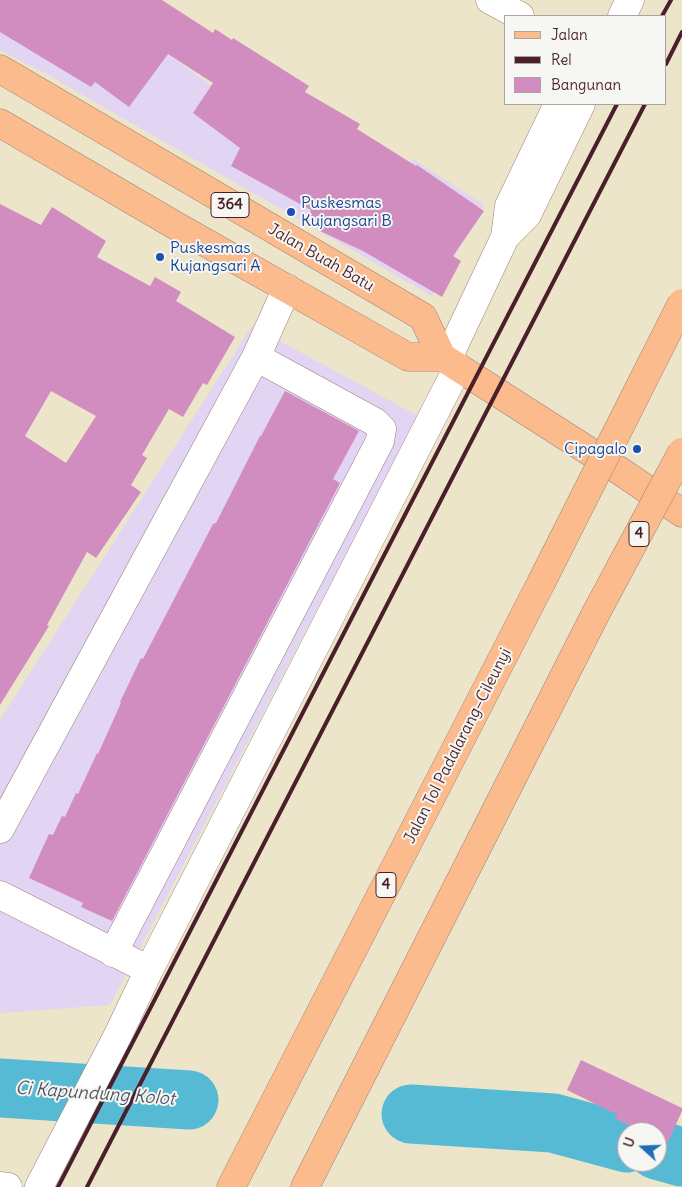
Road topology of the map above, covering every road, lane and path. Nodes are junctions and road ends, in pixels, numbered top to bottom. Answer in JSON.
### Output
{"nodes":[{"id":1,"x":490,"y":0,"type":"edge"},
{"id":2,"x":630,"y":0,"type":"edge"},
{"id":3,"x":518,"y":15,"type":"edge"},
{"id":4,"x":622,"y":15,"type":"edge"},
{"id":5,"x":0,"y":69,"type":"edge"},
{"id":6,"x":558,"y":105,"type":"edge"},
{"id":7,"x":581,"y":105,"type":"edge"},
{"id":8,"x":0,"y":123,"type":"edge"},
{"id":9,"x":505,"y":237,"type":"junction"},
{"id":10,"x":287,"y":288,"type":"junction"},
{"id":11,"x":682,"y":304,"type":"edge"},
{"id":12,"x":256,"y":357,"type":"junction"},
{"id":13,"x":449,"y":361,"type":"junction"},
{"id":14,"x":682,"y":452,"type":"edge"},
{"id":15,"x":682,"y":513,"type":"edge"},
{"id":16,"x":0,"y":829,"type":"edge"},
{"id":17,"x":412,"y":835,"type":"junction"},
{"id":18,"x":0,"y":895,"type":"edge"},
{"id":19,"x":114,"y":953,"type":"junction"},
{"id":20,"x":149,"y":970,"type":"junction"},
{"id":21,"x":0,"y":1186,"type":"edge"},
{"id":22,"x":8,"y":1187,"type":"edge"},
{"id":23,"x":39,"y":1187,"type":"edge"},
{"id":24,"x":210,"y":1187,"type":"edge"},
{"id":25,"x":231,"y":1187,"type":"edge"},
{"id":26,"x":305,"y":1187,"type":"edge"}],
"edges":[{"from":1,"to":3,"type":"street"},
{"from":2,"to":4,"type":"street"},
{"from":5,"to":13,"type":"main road","name":"Jalan Buah Batu","number":"364"},
{"from":6,"to":9,"type":"street"},
{"from":7,"to":9,"type":"street"},
{"from":8,"to":10,"type":"main road"},
{"from":9,"to":13,"type":"street"},
{"from":10,"to":12,"type":"street"},
{"from":10,"to":13,"type":"main road"},
{"from":11,"to":17,"type":"main road","name":"Jalan Tol Padalarang–Cileunyi","number":"4","bridge":true},
{"from":12,"to":16,"type":"street"},
{"from":12,"to":19,"type":"street"},
{"from":13,"to":15,"type":"main road"},
{"from":13,"to":20,"type":"street"},
{"from":14,"to":26,"type":"main road","number":"4","bridge":true},
{"from":17,"to":24,"type":"main road"},
{"from":17,"to":25,"type":"main road","name":"Jalan Tol Padalarang–Cileunyi","number":"4"},
{"from":18,"to":19,"type":"street"},
{"from":19,"to":20,"type":"street"},
{"from":20,"to":23,"type":"street"},
{"from":21,"to":22,"type":"street"}]}
